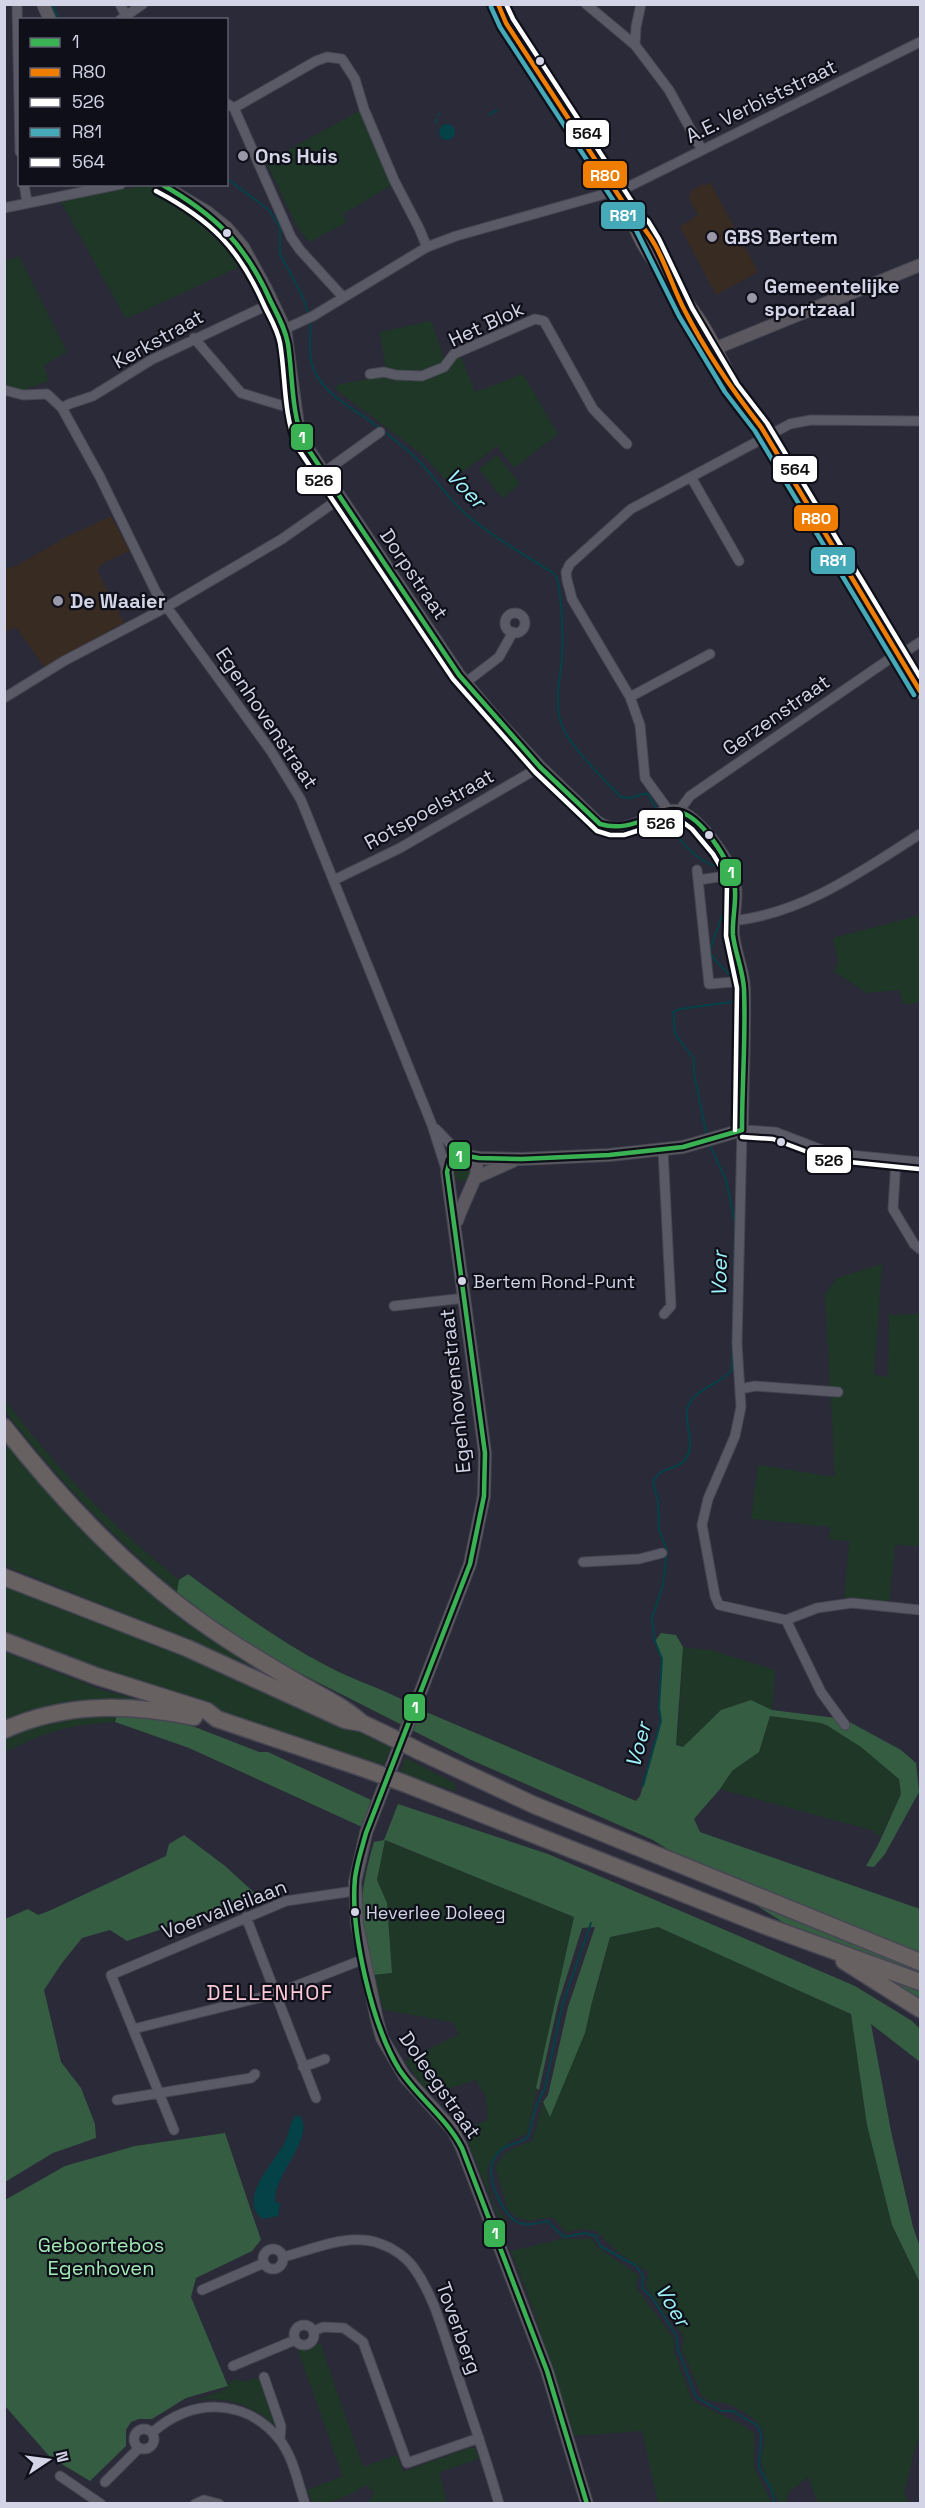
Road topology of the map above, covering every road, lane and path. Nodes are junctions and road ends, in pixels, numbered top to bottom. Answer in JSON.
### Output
{"nodes":[{"id":1,"x":17,"y":4,"type":"edge"},
{"id":2,"x":120,"y":4,"type":"edge"},
{"id":3,"x":143,"y":4,"type":"edge"},
{"id":4,"x":498,"y":4,"type":"edge"},
{"id":5,"x":504,"y":4,"type":"edge"},
{"id":6,"x":586,"y":4,"type":"edge"},
{"id":7,"x":641,"y":4,"type":"edge"},
{"id":8,"x":122,"y":18,"type":"edge"},
{"id":9,"x":921,"y":42,"type":"edge"},
{"id":10,"x":635,"y":45,"type":"junction"},
{"id":11,"x":18,"y":53,"type":"edge"},
{"id":12,"x":536,"y":68,"type":"junction"},
{"id":13,"x":230,"y":105,"type":"edge"},
{"id":14,"x":702,"y":150,"type":"junction"},
{"id":15,"x":24,"y":186,"type":"edge"},
{"id":16,"x":111,"y":186,"type":"edge"},
{"id":17,"x":163,"y":186,"type":"edge"},
{"id":18,"x":617,"y":191,"type":"junction"},
{"id":19,"x":27,"y":202,"type":"junction"},
{"id":20,"x":4,"y":208,"type":"edge"},
{"id":21,"x":427,"y":247,"type":"junction"},
{"id":22,"x":921,"y":266,"type":"edge"},
{"id":23,"x":343,"y":297,"type":"junction"},
{"id":24,"x":272,"y":303,"type":"junction"},
{"id":25,"x":285,"y":329,"type":"junction"},
{"id":26,"x":194,"y":338,"type":"junction"},
{"id":27,"x":713,"y":350,"type":"junction"},
{"id":28,"x":370,"y":374,"type":"dead end"},
{"id":29,"x":4,"y":390,"type":"edge"},
{"id":30,"x":62,"y":408,"type":"junction"},
{"id":31,"x":295,"y":408,"type":"junction"},
{"id":32,"x":921,"y":422,"type":"edge"},
{"id":33,"x":380,"y":432,"type":"dead end"},
{"id":34,"x":767,"y":436,"type":"junction"},
{"id":35,"x":627,"y":444,"type":"dead end"},
{"id":36,"x":323,"y":472,"type":"junction"},
{"id":37,"x":691,"y":477,"type":"junction"},
{"id":38,"x":339,"y":499,"type":"junction"},
{"id":39,"x":739,"y":561,"type":"dead end"},
{"id":40,"x":166,"y":607,"type":"junction"},
{"id":41,"x":513,"y":632,"type":"dead end"},
{"id":42,"x":921,"y":642,"type":"edge"},
{"id":43,"x":710,"y":654,"type":"dead end"},
{"id":44,"x":898,"y":655,"type":"junction"},
{"id":45,"x":465,"y":683,"type":"junction"},
{"id":46,"x":921,"y":691,"type":"edge"},
{"id":47,"x":630,"y":697,"type":"junction"},
{"id":48,"x":4,"y":698,"type":"edge"},
{"id":49,"x":540,"y":767,"type":"junction"},
{"id":50,"x":674,"y":811,"type":"junction"},
{"id":51,"x":921,"y":834,"type":"edge"},
{"id":52,"x":697,"y":870,"type":"dead end"},
{"id":53,"x":731,"y":875,"type":"junction"},
{"id":54,"x":334,"y":880,"type":"junction"},
{"id":55,"x":698,"y":880,"type":"junction"},
{"id":56,"x":734,"y":921,"type":"junction"},
{"id":57,"x":733,"y":982,"type":"dead end"},
{"id":58,"x":432,"y":1125,"type":"junction"},
{"id":59,"x":742,"y":1130,"type":"junction"},
{"id":60,"x":663,"y":1150,"type":"junction"},
{"id":61,"x":466,"y":1156,"type":"junction"},
{"id":62,"x":522,"y":1159,"type":"junction"},
{"id":63,"x":896,"y":1160,"type":"junction"},
{"id":64,"x":921,"y":1162,"type":"edge"},
{"id":65,"x":448,"y":1175,"type":"junction"},
{"id":66,"x":474,"y":1180,"type":"junction"},
{"id":67,"x":456,"y":1228,"type":"junction"},
{"id":68,"x":921,"y":1249,"type":"edge"},
{"id":69,"x":465,"y":1298,"type":"junction"},
{"id":70,"x":394,"y":1306,"type":"dead end"},
{"id":71,"x":664,"y":1314,"type":"dead end"},
{"id":72,"x":740,"y":1389,"type":"junction"},
{"id":73,"x":838,"y":1392,"type":"dead end"},
{"id":74,"x":4,"y":1427,"type":"edge"},
{"id":75,"x":662,"y":1553,"type":"dead end"},
{"id":76,"x":583,"y":1562,"type":"dead end"},
{"id":77,"x":4,"y":1577,"type":"edge"},
{"id":78,"x":921,"y":1610,"type":"edge"},
{"id":79,"x":786,"y":1620,"type":"junction"},
{"id":80,"x":4,"y":1641,"type":"edge"},
{"id":81,"x":423,"y":1684,"type":"joint"},
{"id":82,"x":217,"y":1719,"type":"junction"},
{"id":83,"x":362,"y":1723,"type":"junction"},
{"id":84,"x":845,"y":1725,"type":"dead end"},
{"id":85,"x":4,"y":1730,"type":"edge"},
{"id":86,"x":354,"y":1891,"type":"junction"},
{"id":87,"x":246,"y":1917,"type":"junction"},
{"id":88,"x":823,"y":1947,"type":"junction"},
{"id":89,"x":364,"y":1959,"type":"junction"},
{"id":90,"x":921,"y":1962,"type":"edge"},
{"id":91,"x":921,"y":1982,"type":"edge"},
{"id":92,"x":275,"y":1994,"type":"junction"},
{"id":93,"x":921,"y":2009,"type":"edge"},
{"id":94,"x":133,"y":2029,"type":"junction"},
{"id":95,"x":325,"y":2058,"type":"dead end"},
{"id":96,"x":303,"y":2067,"type":"junction"},
{"id":97,"x":255,"y":2074,"type":"dead end"},
{"id":98,"x":159,"y":2093,"type":"junction"},
{"id":99,"x":316,"y":2098,"type":"dead end"},
{"id":100,"x":117,"y":2100,"type":"dead end"},
{"id":101,"x":174,"y":2130,"type":"dead end"},
{"id":102,"x":283,"y":2257,"type":"junction"},
{"id":103,"x":264,"y":2263,"type":"junction"},
{"id":104,"x":202,"y":2290,"type":"dead end"},
{"id":105,"x":314,"y":2331,"type":"junction"},
{"id":106,"x":295,"y":2340,"type":"junction"},
{"id":107,"x":233,"y":2366,"type":"dead end"},
{"id":108,"x":264,"y":2377,"type":"dead end"},
{"id":109,"x":152,"y":2433,"type":"junction"},
{"id":110,"x":479,"y":2438,"type":"junction"},
{"id":111,"x":280,"y":2439,"type":"junction"},
{"id":112,"x":139,"y":2448,"type":"junction"},
{"id":113,"x":60,"y":2476,"type":"dead end"},
{"id":114,"x":105,"y":2482,"type":"dead end"},
{"id":115,"x":301,"y":2502,"type":"edge"},
{"id":116,"x":101,"y":2504,"type":"edge"},
{"id":117,"x":195,"y":2504,"type":"edge"},
{"id":118,"x":219,"y":2504,"type":"edge"},
{"id":119,"x":499,"y":2504,"type":"edge"},
{"id":120,"x":587,"y":2504,"type":"edge"}],
"edges":[{"from":1,"to":11,"type":"street"},
{"from":2,"to":8,"type":"street"},
{"from":3,"to":8,"type":"street"},
{"from":4,"to":12,"type":"main road"},
{"from":5,"to":12,"type":"main road"},
{"from":6,"to":10,"type":"street"},
{"from":7,"to":10,"type":"street"},
{"from":9,"to":14,"type":"street","name":"A.E. Verbiststraat"},
{"from":10,"to":14,"type":"street"},
{"from":12,"to":18,"type":"main road"},
{"from":13,"to":21,"type":"street"},
{"from":13,"to":23,"type":"street"},
{"from":14,"to":18,"type":"street","name":"A.E. Verbiststraat"},
{"from":15,"to":19,"type":"street"},
{"from":16,"to":19,"type":"street"},
{"from":17,"to":24,"type":"street","name":"Dorpstraat"},
{"from":18,"to":21,"type":"street","name":"A.E. Verbiststraat"},
{"from":18,"to":27,"type":"main road"},
{"from":19,"to":20,"type":"street"},
{"from":21,"to":23,"type":"street","name":"A.E. Verbiststraat"},
{"from":22,"to":27,"type":"street"},
{"from":23,"to":25,"type":"street","name":"A.E. Verbiststraat"},
{"from":24,"to":25,"type":"street","name":"Dorpstraat"},
{"from":24,"to":26,"type":"street","name":"Kerkstraat"},
{"from":25,"to":31,"type":"street","name":"Dorpstraat"},
{"from":26,"to":30,"type":"street","name":"Kerkstraat"},
{"from":26,"to":31,"type":"street"},
{"from":27,"to":34,"type":"main road"},
{"from":28,"to":35,"type":"street","name":"Het Blok"},
{"from":29,"to":30,"type":"street"},
{"from":30,"to":40,"type":"street","name":"Egenhovenstraat"},
{"from":31,"to":36,"type":"street","name":"Dorpstraat"},
{"from":32,"to":34,"type":"street"},
{"from":33,"to":36,"type":"street"},
{"from":34,"to":37,"type":"street"},
{"from":34,"to":44,"type":"main road"},
{"from":36,"to":38,"type":"street","name":"Dorpstraat"},
{"from":37,"to":39,"type":"street"},
{"from":37,"to":47,"type":"street"},
{"from":38,"to":40,"type":"street"},
{"from":38,"to":45,"type":"street","name":"Dorpstraat"},
{"from":40,"to":48,"type":"street"},
{"from":40,"to":54,"type":"street","name":"Egenhovenstraat"},
{"from":41,"to":45,"type":"street"},
{"from":42,"to":44,"type":"street","name":"Gerzenstraat"},
{"from":43,"to":47,"type":"street"},
{"from":44,"to":46,"type":"main road"},
{"from":44,"to":50,"type":"street","name":"Gerzenstraat"},
{"from":45,"to":49,"type":"street","name":"Dorpstraat"},
{"from":47,"to":50,"type":"street"},
{"from":49,"to":50,"type":"street","name":"Dorpstraat"},
{"from":49,"to":54,"type":"street","name":"Rotspoelstraat"},
{"from":50,"to":53,"type":"street"},
{"from":51,"to":56,"type":"street"},
{"from":52,"to":55,"type":"street"},
{"from":53,"to":55,"type":"street"},
{"from":53,"to":56,"type":"street"},
{"from":54,"to":58,"type":"street","name":"Egenhovenstraat"},
{"from":55,"to":57,"type":"street"},
{"from":56,"to":59,"type":"street"},
{"from":58,"to":61,"type":"street","name":"Egenhovenstraat"},
{"from":58,"to":65,"type":"street","name":"Egenhovenstraat"},
{"from":59,"to":60,"type":"street"},
{"from":59,"to":63,"type":"street"},
{"from":59,"to":72,"type":"street"},
{"from":60,"to":62,"type":"street"},
{"from":60,"to":71,"type":"street"},
{"from":61,"to":62,"type":"street"},
{"from":61,"to":65,"type":"street"},
{"from":61,"to":66,"type":"street"},
{"from":62,"to":66,"type":"street"},
{"from":63,"to":64,"type":"street"},
{"from":63,"to":68,"type":"street"},
{"from":65,"to":66,"type":"street"},
{"from":65,"to":67,"type":"street","name":"Egenhovenstraat"},
{"from":66,"to":67,"type":"street","name":"Egenhovenstraat"},
{"from":67,"to":69,"type":"street","name":"Egenhovenstraat"},
{"from":69,"to":70,"type":"street"},
{"from":69,"to":81,"type":"street","name":"Egenhovenstraat"},
{"from":72,"to":73,"type":"street"},
{"from":72,"to":79,"type":"street"},
{"from":74,"to":83,"type":"highway"},
{"from":75,"to":76,"type":"street"},
{"from":77,"to":83,"type":"highway"},
{"from":78,"to":79,"type":"street"},
{"from":79,"to":84,"type":"street"},
{"from":80,"to":82,"type":"highway"},
{"from":81,"to":86,"type":"street","name":"Doleegstraat"},
{"from":82,"to":85,"type":"highway"},
{"from":82,"to":88,"type":"highway","bridge":true},
{"from":83,"to":90,"type":"highway","bridge":true},
{"from":86,"to":87,"type":"street","name":"Voervalleilaan"},
{"from":86,"to":89,"type":"street","name":"Doleegstraat"},
{"from":87,"to":92,"type":"street"},
{"from":87,"to":94,"type":"street","name":"Voervalleilaan"},
{"from":88,"to":91,"type":"highway"},
{"from":88,"to":93,"type":"highway"},
{"from":89,"to":92,"type":"street"},
{"from":89,"to":120,"type":"street","name":"Doleegstraat"},
{"from":92,"to":94,"type":"street"},
{"from":92,"to":96,"type":"street"},
{"from":94,"to":98,"type":"street"},
{"from":95,"to":96,"type":"street"},
{"from":96,"to":99,"type":"street"},
{"from":97,"to":98,"type":"street"},
{"from":98,"to":100,"type":"street"},
{"from":98,"to":101,"type":"street"},
{"from":102,"to":103,"type":"street","name":"Toverberg"},
{"from":102,"to":103,"type":"street","name":"Toverberg"},
{"from":102,"to":110,"type":"street","name":"Toverberg"},
{"from":103,"to":104,"type":"street","name":"Toverberg"},
{"from":105,"to":106,"type":"street"},
{"from":105,"to":106,"type":"street"},
{"from":105,"to":110,"type":"street"},
{"from":106,"to":107,"type":"street"},
{"from":108,"to":111,"type":"street"},
{"from":109,"to":111,"type":"street"},
{"from":109,"to":112,"type":"street"},
{"from":109,"to":112,"type":"street"},
{"from":110,"to":119,"type":"street","name":"Toverberg"},
{"from":111,"to":115,"type":"street"},
{"from":112,"to":114,"type":"street"},
{"from":113,"to":116,"type":"street"},
{"from":117,"to":118,"type":"street"}]}
